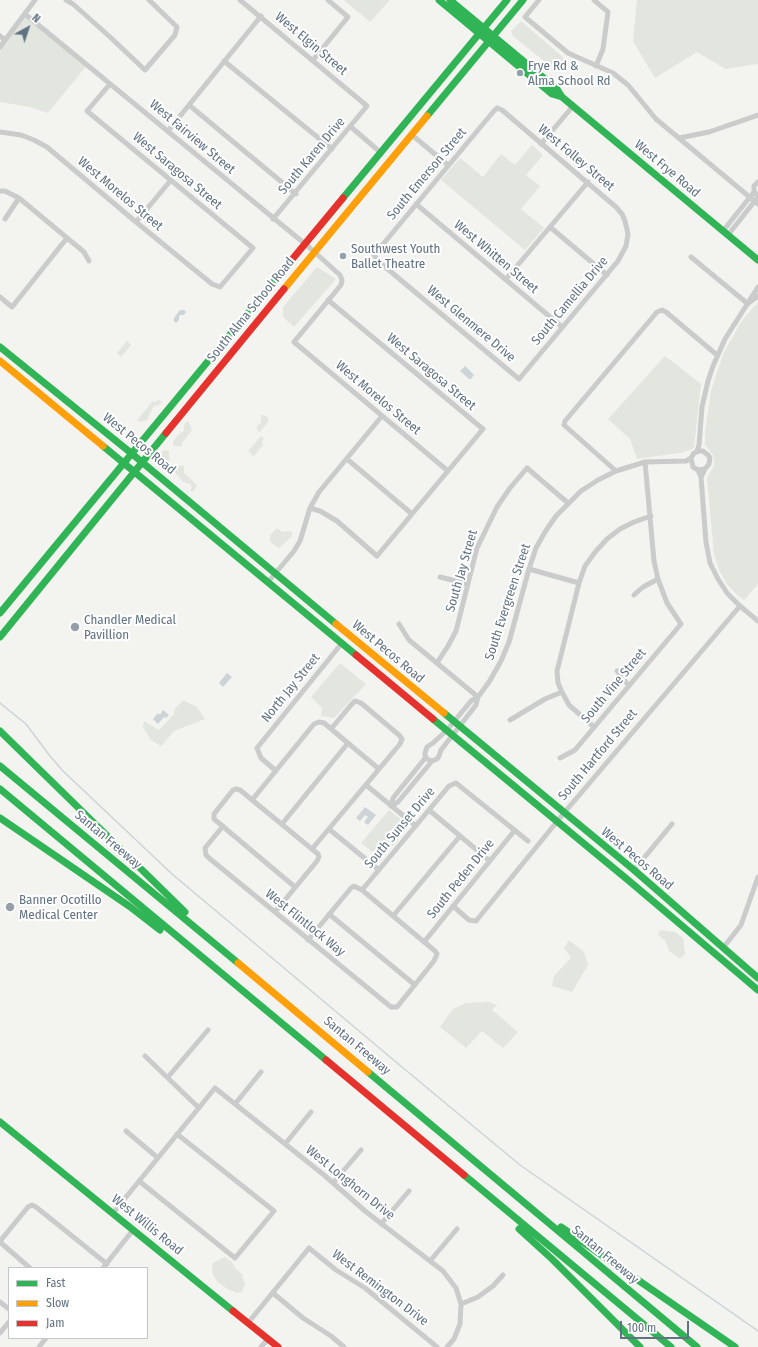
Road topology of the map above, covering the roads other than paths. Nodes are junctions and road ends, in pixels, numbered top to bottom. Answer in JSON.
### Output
{"nodes":[{"id":1,"x":35,"y":0,"type":"edge"},
{"id":2,"x":66,"y":0,"type":"edge"},
{"id":3,"x":149,"y":0,"type":"edge"},
{"id":4,"x":240,"y":0,"type":"edge"},
{"id":5,"x":328,"y":0,"type":"edge"},
{"id":6,"x":438,"y":0,"type":"edge"},
{"id":7,"x":450,"y":0,"type":"edge"},
{"id":8,"x":507,"y":0,"type":"edge"},
{"id":9,"x":523,"y":0,"type":"edge"},
{"id":10,"x":539,"y":0,"type":"edge"},
{"id":11,"x":594,"y":0,"type":"edge"},
{"id":12,"x":25,"y":14,"type":"junction"},
{"id":13,"x":261,"y":16,"type":"junction"},
{"id":14,"x":481,"y":30,"type":"junction"},
{"id":15,"x":0,"y":36,"type":"edge"},
{"id":16,"x":491,"y":38,"type":"junction"},
{"id":17,"x":5,"y":40,"type":"junction"},
{"id":18,"x":0,"y":47,"type":"edge"},
{"id":19,"x":313,"y":60,"type":"junction"},
{"id":20,"x":224,"y":61,"type":"junction"},
{"id":21,"x":596,"y":66,"type":"junction"},
{"id":22,"x":110,"y":84,"type":"junction"},
{"id":23,"x":189,"y":105,"type":"junction"},
{"id":24,"x":367,"y":106,"type":"joint"},
{"id":25,"x":572,"y":106,"type":"junction"},
{"id":26,"x":497,"y":108,"type":"joint"},
{"id":27,"x":758,"y":115,"type":"edge"},
{"id":28,"x":351,"y":127,"type":"junction"},
{"id":29,"x":168,"y":131,"type":"junction"},
{"id":30,"x":0,"y":132,"type":"edge"},
{"id":31,"x":412,"y":135,"type":"junction"},
{"id":32,"x":678,"y":138,"type":"junction"},
{"id":33,"x":541,"y":144,"type":"junction"},
{"id":34,"x":332,"y":149,"type":"junction"},
{"id":35,"x":380,"y":152,"type":"junction"},
{"id":36,"x":448,"y":165,"type":"junction"},
{"id":37,"x":171,"y":180,"type":"junction"},
{"id":38,"x":588,"y":182,"type":"junction"},
{"id":39,"x":758,"y":182,"type":"edge"},
{"id":40,"x":0,"y":191,"type":"edge"},
{"id":41,"x":296,"y":194,"type":"junction"},
{"id":42,"x":749,"y":197,"type":"junction"},
{"id":43,"x":19,"y":198,"type":"junction"},
{"id":44,"x":756,"y":198,"type":"edge"},
{"id":45,"x":416,"y":204,"type":"junction"},
{"id":46,"x":738,"y":211,"type":"junction"},
{"id":47,"x":744,"y":215,"type":"junction"},
{"id":48,"x":5,"y":219,"type":"dead end"},
{"id":49,"x":273,"y":219,"type":"junction"},
{"id":50,"x":136,"y":222,"type":"junction"},
{"id":51,"x":550,"y":228,"type":"junction"},
{"id":52,"x":725,"y":233,"type":"junction"},
{"id":53,"x":628,"y":234,"type":"joint"},
{"id":54,"x":67,"y":238,"type":"junction"},
{"id":55,"x":304,"y":244,"type":"junction"},
{"id":56,"x":314,"y":252,"type":"junction"},
{"id":57,"x":374,"y":255,"type":"joint"},
{"id":58,"x":691,"y":257,"type":"dead end"},
{"id":59,"x":758,"y":260,"type":"edge"},
{"id":60,"x":89,"y":261,"type":"dead end"},
{"id":61,"x":607,"y":275,"type":"junction"},
{"id":62,"x":506,"y":279,"type":"junction"},
{"id":63,"x":220,"y":287,"type":"joint"},
{"id":64,"x":758,"y":287,"type":"edge"},
{"id":65,"x":758,"y":296,"type":"edge"},
{"id":66,"x":0,"y":297,"type":"edge"},
{"id":67,"x":328,"y":300,"type":"junction"},
{"id":68,"x":748,"y":304,"type":"junction"},
{"id":69,"x":562,"y":327,"type":"junction"},
{"id":70,"x":0,"y":347,"type":"edge"},
{"id":71,"x":717,"y":355,"type":"junction"},
{"id":72,"x":0,"y":361,"type":"edge"},
{"id":73,"x":519,"y":379,"type":"joint"},
{"id":74,"x":382,"y":416,"type":"junction"},
{"id":75,"x":699,"y":445,"type":"junction"},
{"id":76,"x":697,"y":451,"type":"junction"},
{"id":77,"x":703,"y":452,"type":"junction"},
{"id":78,"x":131,"y":453,"type":"junction"},
{"id":79,"x":347,"y":459,"type":"junction"},
{"id":80,"x":688,"y":459,"type":"junction"},
{"id":81,"x":142,"y":462,"type":"junction"},
{"id":82,"x":646,"y":462,"type":"junction"},
{"id":83,"x":123,"y":463,"type":"junction"},
{"id":84,"x":705,"y":469,"type":"junction"},
{"id":85,"x":698,"y":470,"type":"junction"},
{"id":86,"x":616,"y":471,"type":"junction"},
{"id":87,"x":133,"y":472,"type":"junction"},
{"id":88,"x":448,"y":472,"type":"junction"},
{"id":89,"x":702,"y":477,"type":"junction"},
{"id":90,"x":568,"y":503,"type":"junction"},
{"id":91,"x":310,"y":508,"type":"junction"},
{"id":92,"x":412,"y":514,"type":"junction"},
{"id":93,"x":651,"y":516,"type":"junction"},
{"id":94,"x":529,"y":569,"type":"junction"},
{"id":95,"x":275,"y":574,"type":"junction"},
{"id":96,"x":440,"y":577,"type":"dead end"},
{"id":97,"x":658,"y":579,"type":"junction"},
{"id":98,"x":268,"y":582,"type":"junction"},
{"id":99,"x":579,"y":583,"type":"junction"},
{"id":100,"x":468,"y":584,"type":"junction"},
{"id":101,"x":634,"y":595,"type":"dead end"},
{"id":102,"x":740,"y":606,"type":"junction"},
{"id":103,"x":0,"y":613,"type":"edge"},
{"id":104,"x":758,"y":621,"type":"edge"},
{"id":105,"x":399,"y":624,"type":"dead end"},
{"id":106,"x":0,"y":638,"type":"edge"},
{"id":107,"x":342,"y":643,"type":"junction"},
{"id":108,"x":437,"y":663,"type":"junction"},
{"id":109,"x":617,"y":671,"type":"dead end"},
{"id":110,"x":629,"y":686,"type":"junction"},
{"id":111,"x":562,"y":692,"type":"junction"},
{"id":112,"x":478,"y":697,"type":"junction"},
{"id":113,"x":510,"y":720,"type":"dead end"},
{"id":114,"x":456,"y":724,"type":"junction"},
{"id":115,"x":594,"y":727,"type":"junction"},
{"id":116,"x":331,"y":729,"type":"junction"},
{"id":117,"x":0,"y":731,"type":"edge"},
{"id":118,"x":450,"y":732,"type":"junction"},
{"id":119,"x":348,"y":743,"type":"junction"},
{"id":120,"x":426,"y":757,"type":"junction"},
{"id":121,"x":560,"y":758,"type":"dead end"},
{"id":122,"x":432,"y":761,"type":"junction"},
{"id":123,"x":0,"y":766,"type":"edge"},
{"id":124,"x":379,"y":769,"type":"junction"},
{"id":125,"x":276,"y":771,"type":"junction"},
{"id":126,"x":366,"y":785,"type":"junction"},
{"id":127,"x":0,"y":789,"type":"edge"},
{"id":128,"x":252,"y":800,"type":"junction"},
{"id":129,"x":391,"y":806,"type":"junction"},
{"id":130,"x":429,"y":810,"type":"junction"},
{"id":131,"x":564,"y":812,"type":"junction"},
{"id":132,"x":0,"y":818,"type":"edge"},
{"id":133,"x":557,"y":821,"type":"junction"},
{"id":134,"x":282,"y":824,"type":"junction"},
{"id":135,"x":672,"y":824,"type":"dead end"},
{"id":136,"x":223,"y":826,"type":"junction"},
{"id":137,"x":416,"y":826,"type":"junction"},
{"id":138,"x":329,"y":829,"type":"junction"},
{"id":139,"x":515,"y":830,"type":"junction"},
{"id":140,"x":460,"y":836,"type":"junction"},
{"id":141,"x":528,"y":841,"type":"dead end"},
{"id":142,"x":312,"y":849,"type":"junction"},
{"id":143,"x":490,"y":860,"type":"junction"},
{"id":144,"x":379,"y":870,"type":"junction"},
{"id":145,"x":634,"y":870,"type":"junction"},
{"id":146,"x":758,"y":877,"type":"edge"},
{"id":147,"x":295,"y":887,"type":"junction"},
{"id":148,"x":362,"y":890,"type":"junction"},
{"id":149,"x":453,"y":906,"type":"junction"},
{"id":150,"x":661,"y":907,"type":"junction"},
{"id":151,"x":275,"y":912,"type":"junction"},
{"id":152,"x":330,"y":914,"type":"junction"},
{"id":153,"x":393,"y":916,"type":"junction"},
{"id":154,"x":692,"y":921,"type":"junction"},
{"id":155,"x":308,"y":940,"type":"junction"},
{"id":156,"x":424,"y":942,"type":"junction"},
{"id":157,"x":723,"y":948,"type":"junction"},
{"id":158,"x":226,"y":978,"type":"junction"},
{"id":159,"x":758,"y":978,"type":"edge"},
{"id":160,"x":264,"y":985,"type":"junction"},
{"id":161,"x":414,"y":985,"type":"junction"},
{"id":162,"x":758,"y":990,"type":"edge"},
{"id":163,"x":208,"y":1030,"type":"dead end"},
{"id":164,"x":146,"y":1056,"type":"dead end"},
{"id":165,"x":261,"y":1072,"type":"dead end"},
{"id":166,"x":168,"y":1077,"type":"junction"},
{"id":167,"x":235,"y":1104,"type":"junction"},
{"id":168,"x":199,"y":1108,"type":"junction"},
{"id":169,"x":311,"y":1112,"type":"dead end"},
{"id":170,"x":0,"y":1122,"type":"edge"},
{"id":171,"x":126,"y":1131,"type":"dead end"},
{"id":172,"x":178,"y":1134,"type":"junction"},
{"id":173,"x":285,"y":1144,"type":"junction"},
{"id":174,"x":361,"y":1150,"type":"dead end"},
{"id":175,"x":158,"y":1158,"type":"junction"},
{"id":176,"x":139,"y":1181,"type":"junction"},
{"id":177,"x":333,"y":1183,"type":"junction"},
{"id":178,"x":504,"y":1185,"type":"junction"},
{"id":179,"x":477,"y":1187,"type":"junction"},
{"id":180,"x":409,"y":1191,"type":"dead end"},
{"id":181,"x":113,"y":1213,"type":"junction"},
{"id":182,"x":381,"y":1224,"type":"junction"},
{"id":183,"x":457,"y":1229,"type":"dead end"},
{"id":184,"x":133,"y":1230,"type":"junction"},
{"id":185,"x":430,"y":1261,"type":"junction"},
{"id":186,"x":105,"y":1266,"type":"edge"},
{"id":187,"x":29,"y":1267,"type":"edge"},
{"id":188,"x":503,"y":1275,"type":"dead end"},
{"id":189,"x":273,"y":1293,"type":"junction"},
{"id":190,"x":0,"y":1302,"type":"edge"},
{"id":191,"x":461,"y":1304,"type":"junction"},
{"id":192,"x":8,"y":1308,"type":"edge"},
{"id":193,"x":8,"y":1323,"type":"edge"},
{"id":194,"x":248,"y":1323,"type":"junction"},
{"id":195,"x":0,"y":1333,"type":"edge"},
{"id":196,"x":45,"y":1339,"type":"edge"},
{"id":197,"x":268,"y":1339,"type":"junction"},
{"id":198,"x":39,"y":1347,"type":"edge"},
{"id":199,"x":261,"y":1347,"type":"edge"},
{"id":200,"x":278,"y":1347,"type":"edge"},
{"id":201,"x":344,"y":1347,"type":"edge"},
{"id":202,"x":437,"y":1347,"type":"edge"},
{"id":203,"x":447,"y":1347,"type":"edge"},
{"id":204,"x":640,"y":1347,"type":"edge"},
{"id":205,"x":671,"y":1347,"type":"edge"},
{"id":206,"x":697,"y":1347,"type":"edge"},
{"id":207,"x":735,"y":1347,"type":"edge"}],
"edges":[{"from":1,"to":12,"type":"street"},
{"from":2,"to":3,"type":"street"},
{"from":4,"to":13,"type":"street","name":"West Elgin Street"},
{"from":5,"to":19,"type":"street"},
{"from":6,"to":14,"type":"main road","name":"West Frye Road"},
{"from":7,"to":14,"type":"main road","name":"West Frye Road"},
{"from":8,"to":14,"type":"main road","name":"South Alma School Road"},
{"from":9,"to":16,"type":"main road","name":"South Alma School Road"},
{"from":10,"to":21,"type":"street"},
{"from":11,"to":21,"type":"street"},
{"from":12,"to":17,"type":"street"},
{"from":12,"to":22,"type":"street","name":"West Fairview Street"},
{"from":13,"to":19,"type":"street","name":"West Elgin Street"},
{"from":13,"to":20,"type":"street"},
{"from":14,"to":16,"type":"main road","name":"West Frye Road"},
{"from":14,"to":35,"type":"main road","name":"South Alma School Road"},
{"from":15,"to":17,"type":"street"},
{"from":16,"to":25,"type":"main road","name":"West Frye Road"},
{"from":16,"to":31,"type":"main road","name":"South Alma School Road"},
{"from":17,"to":18,"type":"street"},
{"from":19,"to":24,"type":"street","name":"West Elgin Street"},
{"from":20,"to":23,"type":"street"},
{"from":20,"to":34,"type":"street"},
{"from":21,"to":32,"type":"street"},
{"from":22,"to":29,"type":"street","name":"West Fairview Street"},
{"from":22,"to":37,"type":"street","name":"West Saragosa Street"},
{"from":23,"to":29,"type":"street"},
{"from":23,"to":41,"type":"street"},
{"from":24,"to":28,"type":"street","name":"South Karen Drive"},
{"from":25,"to":33,"type":"street"},
{"from":25,"to":52,"type":"main road","name":"West Frye Road"},
{"from":26,"to":33,"type":"street","name":"West Folley Street"},
{"from":26,"to":36,"type":"street","name":"South Emerson Street"},
{"from":27,"to":32,"type":"street"},
{"from":28,"to":34,"type":"street","name":"South Karen Drive"},
{"from":28,"to":35,"type":"street"},
{"from":29,"to":49,"type":"street","name":"West Fairview Street"},
{"from":30,"to":50,"type":"street","name":"West Morelos Street"},
{"from":31,"to":36,"type":"street"},
{"from":31,"to":56,"type":"main road","name":"South Alma School Road"},
{"from":32,"to":42,"type":"street"},
{"from":33,"to":38,"type":"street","name":"West Folley Street"},
{"from":34,"to":41,"type":"street","name":"South Karen Drive"},
{"from":35,"to":55,"type":"main road","name":"South Alma School Road"},
{"from":36,"to":45,"type":"street","name":"South Emerson Street"},
{"from":37,"to":50,"type":"street"},
{"from":37,"to":63,"type":"street","name":"West Saragosa Street"},
{"from":38,"to":51,"type":"street"},
{"from":38,"to":53,"type":"street","name":"West Folley Street"},
{"from":39,"to":44,"type":"street"},
{"from":40,"to":43,"type":"street"},
{"from":41,"to":49,"type":"street","name":"South Karen Drive"},
{"from":42,"to":44,"type":"street"},
{"from":42,"to":46,"type":"street"},
{"from":43,"to":48,"type":"street"},
{"from":43,"to":54,"type":"street"},
{"from":44,"to":47,"type":"street"},
{"from":45,"to":57,"type":"street","name":"South Emerson Street"},
{"from":45,"to":62,"type":"street","name":"West Whitten Street"},
{"from":46,"to":47,"type":"street"},
{"from":46,"to":52,"type":"street"},
{"from":47,"to":52,"type":"street"},
{"from":49,"to":55,"type":"street","name":"West Fairview Street"},
{"from":50,"to":63,"type":"street","name":"West Morelos Street"},
{"from":51,"to":61,"type":"street"},
{"from":51,"to":62,"type":"street"},
{"from":52,"to":59,"type":"main road","name":"West Frye Road"},
{"from":53,"to":61,"type":"street","name":"South Camellia Drive"},
{"from":54,"to":60,"type":"street"},
{"from":54,"to":66,"type":"street"},
{"from":55,"to":56,"type":"street","name":"West Fairview Street"},
{"from":55,"to":78,"type":"main road","name":"South Alma School Road"},
{"from":56,"to":67,"type":"street","name":"West Fairview Street"},
{"from":56,"to":81,"type":"main road","name":"South Alma School Road"},
{"from":57,"to":73,"type":"street","name":"West Glenmere Drive"},
{"from":58,"to":68,"type":"street"},
{"from":61,"to":69,"type":"street","name":"South Camellia Drive"},
{"from":62,"to":69,"type":"street","name":"West Whitten Street"},
{"from":64,"to":68,"type":"street"},
{"from":65,"to":68,"type":"street"},
{"from":67,"to":74,"type":"street","name":"West Morelos Street"},
{"from":67,"to":88,"type":"street","name":"West Saragosa Street"},
{"from":68,"to":71,"type":"street"},
{"from":69,"to":73,"type":"street","name":"South Camellia Drive"},
{"from":70,"to":78,"type":"main road","name":"West Pecos Road"},
{"from":71,"to":75,"type":"street"},
{"from":71,"to":86,"type":"street"},
{"from":72,"to":83,"type":"main road","name":"West Pecos Road"},
{"from":74,"to":79,"type":"street"},
{"from":74,"to":88,"type":"street","name":"West Morelos Street"},
{"from":75,"to":76,"type":"street"},
{"from":75,"to":77,"type":"street"},
{"from":76,"to":77,"type":"street"},
{"from":76,"to":80,"type":"street"},
{"from":77,"to":84,"type":"street"},
{"from":78,"to":81,"type":"main road","name":"West Pecos Road"},
{"from":78,"to":83,"type":"main road","name":"South Alma School Road"},
{"from":79,"to":91,"type":"street"},
{"from":79,"to":92,"type":"street"},
{"from":80,"to":82,"type":"street","name":"South Evergreen Street"},
{"from":80,"to":85,"type":"street"},
{"from":81,"to":87,"type":"main road","name":"South Alma School Road"},
{"from":81,"to":95,"type":"main road","name":"West Pecos Road"},
{"from":82,"to":86,"type":"street","name":"South Evergreen Street"},
{"from":82,"to":93,"type":"street"},
{"from":83,"to":87,"type":"main road","name":"West Pecos Road"},
{"from":83,"to":103,"type":"main road","name":"South Alma School Road"},
{"from":84,"to":85,"type":"street"},
{"from":84,"to":89,"type":"street"},
{"from":85,"to":89,"type":"street"},
{"from":86,"to":90,"type":"street","name":"South Evergreen Street"},
{"from":87,"to":98,"type":"main road","name":"West Pecos Road"},
{"from":87,"to":106,"type":"main road","name":"South Alma School Road"},
{"from":88,"to":92,"type":"street"},
{"from":89,"to":102,"type":"street"},
{"from":90,"to":94,"type":"street","name":"South Evergreen Street"},
{"from":90,"to":100,"type":"street","name":"South Jay Street"},
{"from":91,"to":92,"type":"street"},
{"from":91,"to":95,"type":"street"},
{"from":93,"to":97,"type":"street"},
{"from":93,"to":99,"type":"street"},
{"from":94,"to":99,"type":"street"},
{"from":94,"to":112,"type":"street","name":"South Evergreen Street"},
{"from":95,"to":98,"type":"street"},
{"from":95,"to":114,"type":"main road","name":"West Pecos Road"},
{"from":96,"to":100,"type":"street"},
{"from":97,"to":101,"type":"street"},
{"from":97,"to":110,"type":"street","name":"South Vine Street"},
{"from":98,"to":107,"type":"main road","name":"West Pecos Road"},
{"from":99,"to":111,"type":"street"},
{"from":100,"to":108,"type":"street","name":"South Jay Street"},
{"from":102,"to":104,"type":"street"},
{"from":102,"to":131,"type":"street","name":"South Hartford Street"},
{"from":105,"to":108,"type":"street"},
{"from":107,"to":118,"type":"main road","name":"West Pecos Road"},
{"from":107,"to":125,"type":"street","name":"North Jay Street"},
{"from":108,"to":112,"type":"street"},
{"from":109,"to":110,"type":"street"},
{"from":110,"to":115,"type":"street","name":"South Vine Street"},
{"from":111,"to":113,"type":"street"},
{"from":111,"to":115,"type":"street"},
{"from":112,"to":114,"type":"street","name":"South Evergreen Street"},
{"from":114,"to":118,"type":"street","name":"South Evergreen Street"},
{"from":114,"to":131,"type":"main road","name":"West Pecos Road"},
{"from":115,"to":121,"type":"street","name":"South Vine Street"},
{"from":116,"to":119,"type":"street"},
{"from":116,"to":124,"type":"street"},
{"from":116,"to":125,"type":"street"},
{"from":117,"to":160,"type":"main road"},
{"from":118,"to":120,"type":"street","name":"South Evergreen Street"},
{"from":118,"to":122,"type":"street","name":"South Evergreen Street"},
{"from":118,"to":133,"type":"main road","name":"West Pecos Road"},
{"from":119,"to":124,"type":"street"},
{"from":119,"to":134,"type":"street"},
{"from":120,"to":122,"type":"street"},
{"from":120,"to":129,"type":"street","name":"South Evergreen Street"},
{"from":122,"to":129,"type":"street","name":"South Evergreen Street"},
{"from":123,"to":160,"type":"main road","name":"Santan Freeway"},
{"from":124,"to":126,"type":"street"},
{"from":125,"to":128,"type":"street"},
{"from":126,"to":129,"type":"street"},
{"from":126,"to":138,"type":"street"},
{"from":127,"to":158,"type":"main road"},
{"from":128,"to":134,"type":"street"},
{"from":128,"to":136,"type":"street"},
{"from":129,"to":137,"type":"street"},
{"from":130,"to":137,"type":"street","name":"South Sunset Drive"},
{"from":130,"to":139,"type":"street","name":"South Sunset Drive"},
{"from":130,"to":140,"type":"street"},
{"from":131,"to":133,"type":"street","name":"South Hartford Street"},
{"from":131,"to":145,"type":"main road","name":"West Pecos Road"},
{"from":132,"to":158,"type":"main road"},
{"from":133,"to":149,"type":"street","name":"South Hartford Street"},
{"from":133,"to":150,"type":"main road","name":"West Pecos Road"},
{"from":134,"to":142,"type":"street"},
{"from":135,"to":145,"type":"street"},
{"from":136,"to":147,"type":"street"},
{"from":136,"to":151,"type":"street","name":"West Flintlock Way"},
{"from":137,"to":144,"type":"street","name":"South Sunset Drive"},
{"from":138,"to":142,"type":"street"},
{"from":138,"to":144,"type":"street"},
{"from":139,"to":141,"type":"street"},
{"from":139,"to":143,"type":"street","name":"South Peden Drive"},
{"from":140,"to":143,"type":"street"},
{"from":140,"to":153,"type":"street"},
{"from":142,"to":147,"type":"street"},
{"from":143,"to":149,"type":"street","name":"South Peden Drive"},
{"from":144,"to":148,"type":"street","name":"South Sunset Drive"},
{"from":145,"to":154,"type":"main road","name":"West Pecos Road"},
{"from":146,"to":157,"type":"street"},
{"from":147,"to":151,"type":"street"},
{"from":148,"to":152,"type":"street"},
{"from":148,"to":153,"type":"street"},
{"from":149,"to":156,"type":"street","name":"South Peden Drive"},
{"from":150,"to":154,"type":"main road"},
{"from":150,"to":162,"type":"main road","name":"West Pecos Road"},
{"from":151,"to":155,"type":"street","name":"West Flintlock Way"},
{"from":152,"to":155,"type":"street"},
{"from":152,"to":161,"type":"street"},
{"from":153,"to":156,"type":"street"},
{"from":154,"to":157,"type":"main road","name":"West Pecos Road"},
{"from":155,"to":161,"type":"street","name":"West Flintlock Way"},
{"from":156,"to":161,"type":"street"},
{"from":157,"to":159,"type":"main road","name":"West Pecos Road"},
{"from":158,"to":179,"type":"main road"},
{"from":160,"to":178,"type":"main road","name":"Santan Freeway"},
{"from":163,"to":166,"type":"street"},
{"from":164,"to":166,"type":"street"},
{"from":165,"to":167,"type":"street"},
{"from":166,"to":168,"type":"street"},
{"from":167,"to":168,"type":"street","name":"West Longhorn Drive"},
{"from":167,"to":173,"type":"street","name":"West Longhorn Drive"},
{"from":168,"to":172,"type":"street"},
{"from":169,"to":173,"type":"street"},
{"from":170,"to":181,"type":"main road","name":"West Willis Road"},
{"from":171,"to":175,"type":"street"},
{"from":172,"to":175,"type":"street"},
{"from":172,"to":176,"type":"street"},
{"from":173,"to":177,"type":"street","name":"West Longhorn Drive"},
{"from":174,"to":177,"type":"street"},
{"from":175,"to":176,"type":"street"},
{"from":176,"to":181,"type":"street"},
{"from":177,"to":182,"type":"street","name":"West Longhorn Drive"},
{"from":178,"to":206,"type":"main road","name":"Santan Freeway"},
{"from":178,"to":207,"type":"main road"},
{"from":179,"to":204,"type":"main road"},
{"from":179,"to":205,"type":"main road"},
{"from":180,"to":182,"type":"street"},
{"from":181,"to":184,"type":"main road","name":"West Willis Road"},
{"from":182,"to":185,"type":"street","name":"West Longhorn Drive"},
{"from":183,"to":185,"type":"street"},
{"from":184,"to":186,"type":"street"},
{"from":184,"to":194,"type":"main road","name":"West Willis Road"},
{"from":185,"to":191,"type":"street","name":"West Longhorn Drive"},
{"from":186,"to":187,"type":"street"},
{"from":188,"to":191,"type":"street"},
{"from":189,"to":194,"type":"street"},
{"from":189,"to":201,"type":"street"},
{"from":189,"to":202,"type":"street","name":"West Remington Drive"},
{"from":190,"to":192,"type":"street"},
{"from":191,"to":203,"type":"street"},
{"from":193,"to":195,"type":"street"},
{"from":194,"to":197,"type":"main road","name":"West Willis Road"},
{"from":196,"to":198,"type":"street"},
{"from":197,"to":199,"type":"street"},
{"from":197,"to":200,"type":"main road","name":"West Willis Road"}]}
